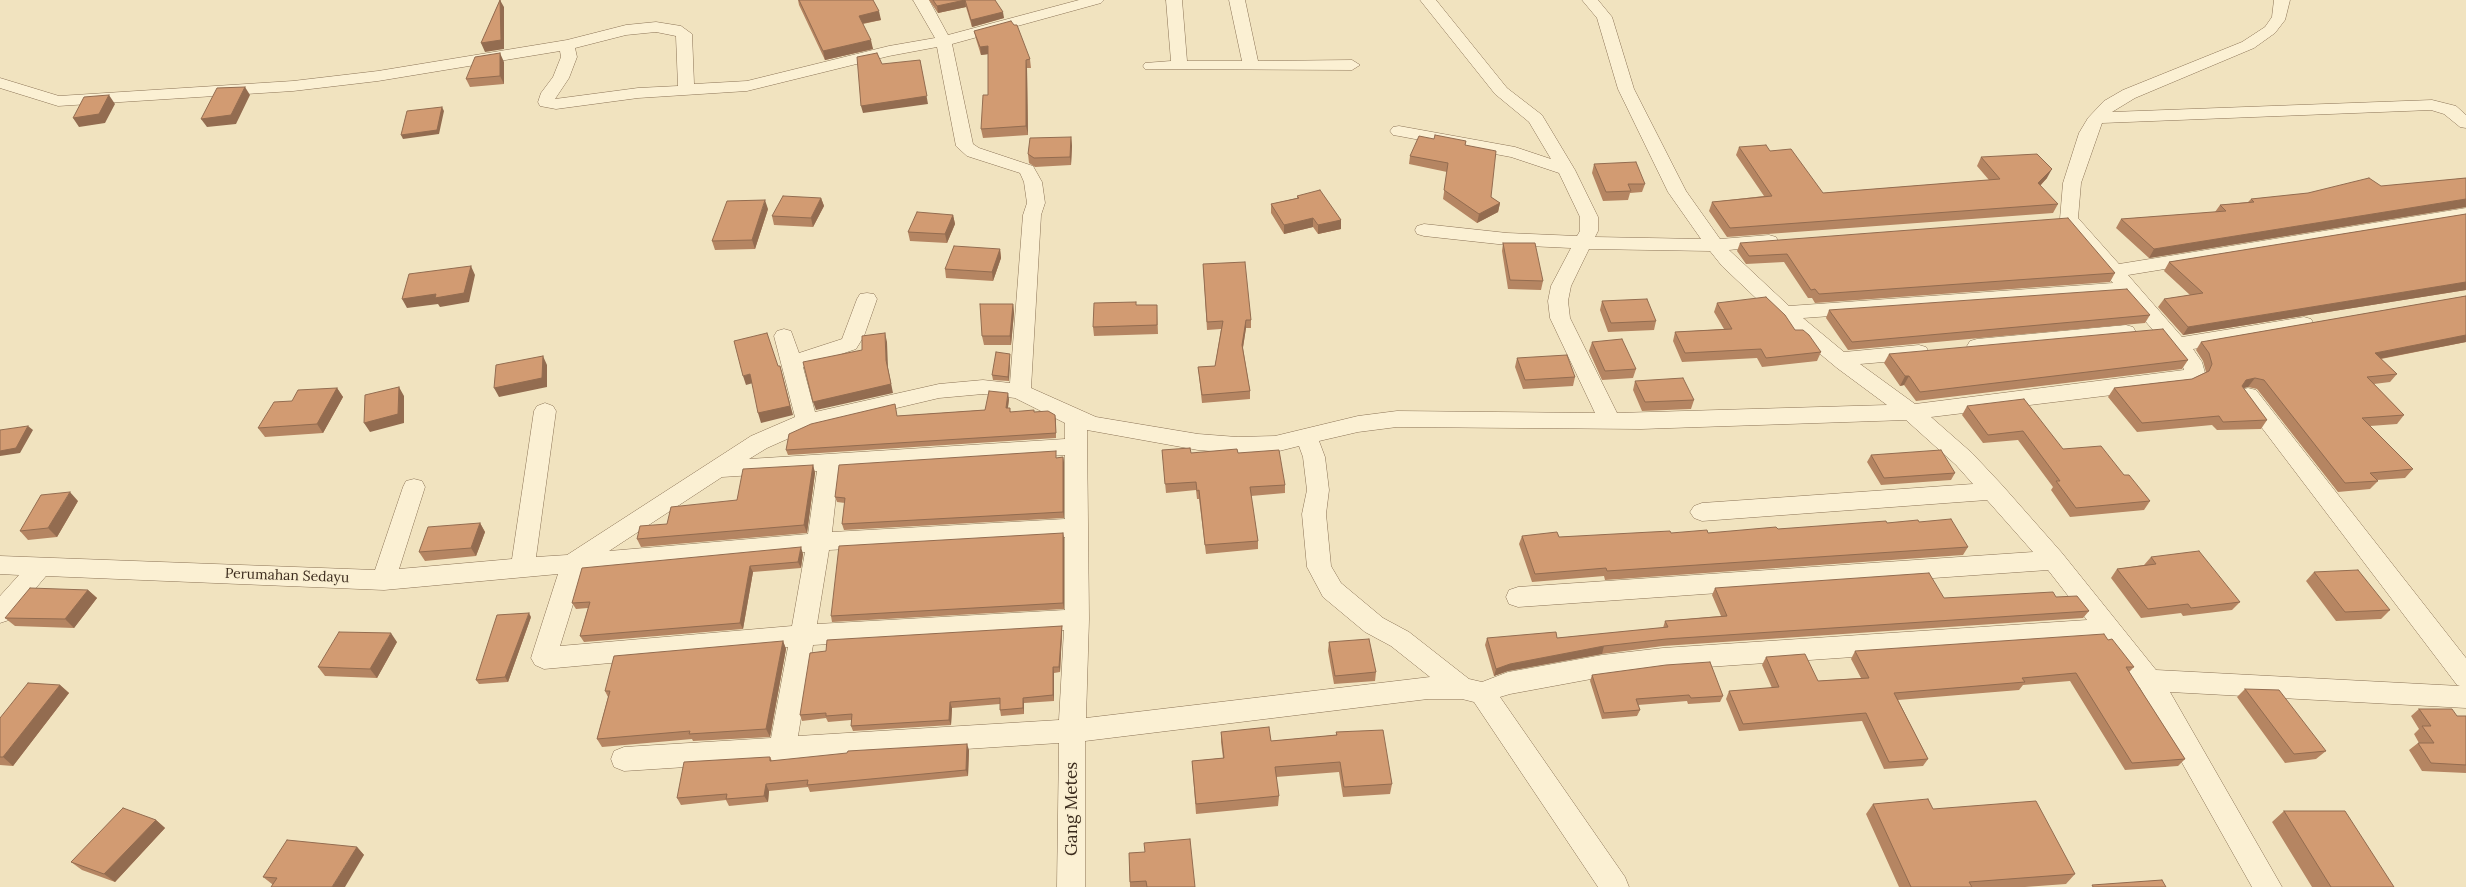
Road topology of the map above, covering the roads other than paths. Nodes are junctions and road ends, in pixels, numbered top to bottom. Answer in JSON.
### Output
{"nodes":[{"id":1,"x":921,"y":0,"type":"edge"},
{"id":2,"x":1096,"y":0,"type":"edge"},
{"id":3,"x":1174,"y":0,"type":"edge"},
{"id":4,"x":1237,"y":0,"type":"edge"},
{"id":5,"x":1428,"y":0,"type":"edge"},
{"id":6,"x":1590,"y":0,"type":"edge"},
{"id":7,"x":2282,"y":0,"type":"edge"},
{"id":8,"x":944,"y":41,"type":"junction"},
{"id":9,"x":567,"y":45,"type":"junction"},
{"id":10,"x":1251,"y":64,"type":"junction"},
{"id":11,"x":1352,"y":65,"type":"dead end"},
{"id":12,"x":1151,"y":66,"type":"dead end"},
{"id":13,"x":1179,"y":66,"type":"junction"},
{"id":14,"x":0,"y":83,"type":"edge"},
{"id":15,"x":686,"y":91,"type":"junction"},
{"id":16,"x":2096,"y":118,"type":"junction"},
{"id":17,"x":2466,"y":123,"type":"edge"},
{"id":18,"x":1399,"y":131,"type":"dead end"},
{"id":19,"x":1566,"y":170,"type":"junction"},
{"id":20,"x":2466,"y":214,"type":"edge"},
{"id":21,"x":1424,"y":230,"type":"dead end"},
{"id":22,"x":1791,"y":239,"type":"edge"},
{"id":23,"x":1583,"y":242,"type":"junction"},
{"id":24,"x":1715,"y":245,"type":"junction"},
{"id":25,"x":2116,"y":271,"type":"junction"},
{"id":26,"x":2128,"y":288,"type":"junction"},
{"id":27,"x":867,"y":299,"type":"dead end"},
{"id":28,"x":1784,"y":313,"type":"junction"},
{"id":29,"x":2326,"y":320,"type":"edge"},
{"id":30,"x":2163,"y":329,"type":"junction"},
{"id":31,"x":784,"y":336,"type":"dead end"},
{"id":32,"x":2177,"y":345,"type":"junction"},
{"id":33,"x":1839,"y":359,"type":"junction"},
{"id":34,"x":792,"y":363,"type":"junction"},
{"id":35,"x":1020,"y":392,"type":"junction"},
{"id":36,"x":2248,"y":394,"type":"edge"},
{"id":37,"x":545,"y":411,"type":"dead end"},
{"id":38,"x":1911,"y":412,"type":"junction"},
{"id":39,"x":1076,"y":419,"type":"junction"},
{"id":40,"x":1609,"y":419,"type":"junction"},
{"id":41,"x":807,"y":421,"type":"junction"},
{"id":42,"x":1307,"y":437,"type":"junction"},
{"id":43,"x":1075,"y":446,"type":"junction"},
{"id":44,"x":829,"y":462,"type":"junction"},
{"id":45,"x":719,"y":469,"type":"junction"},
{"id":46,"x":414,"y":487,"type":"dead end"},
{"id":47,"x":1994,"y":491,"type":"junction"},
{"id":48,"x":1702,"y":512,"type":"dead end"},
{"id":49,"x":1076,"y":526,"type":"junction"},
{"id":50,"x":819,"y":542,"type":"junction"},
{"id":51,"x":2054,"y":560,"type":"junction"},
{"id":52,"x":574,"y":562,"type":"junction"},
{"id":53,"x":0,"y":565,"type":"edge"},
{"id":54,"x":40,"y":567,"type":"junction"},
{"id":55,"x":523,"y":568,"type":"junction"},
{"id":56,"x":384,"y":580,"type":"junction"},
{"id":57,"x":1518,"y":597,"type":"dead end"},
{"id":58,"x":0,"y":614,"type":"edge"},
{"id":59,"x":1077,"y":619,"type":"junction"},
{"id":60,"x":2109,"y":629,"type":"junction"},
{"id":61,"x":803,"y":635,"type":"junction"},
{"id":62,"x":2466,"y":677,"type":"edge"},
{"id":63,"x":2149,"y":680,"type":"junction"},
{"id":64,"x":1472,"y":690,"type":"junction"},
{"id":65,"x":2466,"y":696,"type":"edge"},
{"id":66,"x":1072,"y":731,"type":"junction"},
{"id":67,"x":782,"y":750,"type":"junction"},
{"id":68,"x":624,"y":759,"type":"dead end"},
{"id":69,"x":1071,"y":887,"type":"edge"},
{"id":70,"x":1615,"y":887,"type":"edge"},
{"id":71,"x":2268,"y":887,"type":"edge"}],
"edges":[{"from":1,"to":8,"type":"street"},
{"from":2,"to":8,"type":"street"},
{"from":3,"to":13,"type":"street"},
{"from":4,"to":10,"type":"street"},
{"from":5,"to":19,"type":"street"},
{"from":6,"to":24,"type":"street"},
{"from":7,"to":16,"type":"street"},
{"from":8,"to":15,"type":"street"},
{"from":8,"to":35,"type":"street"},
{"from":9,"to":14,"type":"street"},
{"from":9,"to":15,"type":"street"},
{"from":9,"to":15,"type":"street"},
{"from":10,"to":11,"type":"street"},
{"from":10,"to":13,"type":"street"},
{"from":12,"to":13,"type":"street"},
{"from":16,"to":17,"type":"street"},
{"from":16,"to":25,"type":"street"},
{"from":18,"to":19,"type":"street"},
{"from":19,"to":23,"type":"street"},
{"from":20,"to":25,"type":"street"},
{"from":21,"to":23,"type":"street"},
{"from":22,"to":24,"type":"street"},
{"from":23,"to":24,"type":"street"},
{"from":23,"to":40,"type":"street"},
{"from":24,"to":28,"type":"street"},
{"from":25,"to":26,"type":"street"},
{"from":26,"to":28,"type":"street"},
{"from":26,"to":30,"type":"street"},
{"from":27,"to":34,"type":"street"},
{"from":28,"to":33,"type":"street"},
{"from":29,"to":32,"type":"street"},
{"from":30,"to":32,"type":"street"},
{"from":30,"to":33,"type":"street"},
{"from":31,"to":34,"type":"street"},
{"from":32,"to":38,"type":"street"},
{"from":33,"to":38,"type":"street"},
{"from":34,"to":41,"type":"street"},
{"from":35,"to":39,"type":"street"},
{"from":35,"to":41,"type":"street"},
{"from":36,"to":62,"type":"street"},
{"from":37,"to":55,"type":"street"},
{"from":38,"to":40,"type":"street"},
{"from":38,"to":47,"type":"street"},
{"from":39,"to":42,"type":"street"},
{"from":39,"to":43,"type":"street","name":"Gang Metes"},
{"from":40,"to":42,"type":"street"},
{"from":41,"to":45,"type":"street"},
{"from":42,"to":64,"type":"street"},
{"from":43,"to":44,"type":"street"},
{"from":43,"to":49,"type":"street","name":"Gang Metes"},
{"from":44,"to":45,"type":"street"},
{"from":44,"to":50,"type":"street"},
{"from":45,"to":52,"type":"street"},
{"from":46,"to":56,"type":"street"},
{"from":47,"to":48,"type":"street"},
{"from":47,"to":51,"type":"street"},
{"from":49,"to":50,"type":"street","name":"Perumahan Sedayu"},
{"from":49,"to":59,"type":"street","name":"Gang Metes"},
{"from":50,"to":52,"type":"street","name":"Perumahan Sedayu"},
{"from":50,"to":61,"type":"street"},
{"from":51,"to":57,"type":"street"},
{"from":51,"to":60,"type":"street"},
{"from":52,"to":55,"type":"street","name":"Perumahan Sedayu"},
{"from":52,"to":61,"type":"street"},
{"from":53,"to":54,"type":"street","name":"Perumahan Sedayu"},
{"from":54,"to":56,"type":"street","name":"Perumahan Sedayu"},
{"from":54,"to":58,"type":"street"},
{"from":55,"to":56,"type":"street","name":"Perumahan Sedayu"},
{"from":59,"to":61,"type":"street"},
{"from":59,"to":66,"type":"street","name":"Gang Metes"},
{"from":60,"to":63,"type":"street"},
{"from":60,"to":64,"type":"street"},
{"from":61,"to":67,"type":"street"},
{"from":63,"to":65,"type":"street"},
{"from":63,"to":71,"type":"street"},
{"from":64,"to":66,"type":"street"},
{"from":64,"to":70,"type":"street"},
{"from":66,"to":67,"type":"street"},
{"from":66,"to":69,"type":"street","name":"Gang Metes"},
{"from":67,"to":68,"type":"street"}]}
